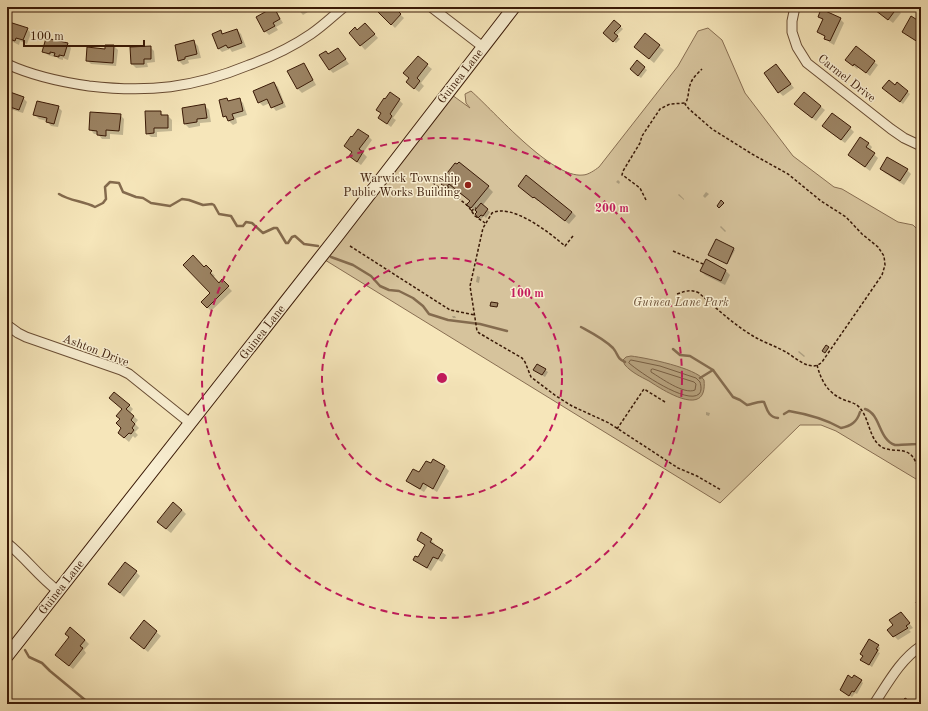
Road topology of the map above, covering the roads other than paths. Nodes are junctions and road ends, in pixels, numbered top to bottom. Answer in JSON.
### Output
{"nodes":[{"id":1,"x":344,"y":7,"type":"edge"},
{"id":2,"x":431,"y":7,"type":"edge"},
{"id":3,"x":514,"y":7,"type":"edge"},
{"id":4,"x":795,"y":7,"type":"edge"},
{"id":5,"x":483,"y":47,"type":"junction"},
{"id":6,"x":7,"y":64,"type":"edge"},
{"id":7,"x":921,"y":146,"type":"edge"},
{"id":8,"x":7,"y":325,"type":"edge"},
{"id":9,"x":190,"y":423,"type":"junction"},
{"id":10,"x":7,"y":543,"type":"edge"},
{"id":11,"x":58,"y":591,"type":"junction"},
{"id":12,"x":921,"y":646,"type":"edge"},
{"id":13,"x":7,"y":656,"type":"edge"},
{"id":14,"x":874,"y":704,"type":"edge"}],
"edges":[{"from":1,"to":6,"type":"street"},
{"from":2,"to":5,"type":"street"},
{"from":3,"to":5,"type":"street","name":"Guinea Lane"},
{"from":4,"to":7,"type":"street","name":"Carmel Drive"},
{"from":5,"to":9,"type":"street","name":"Guinea Lane"},
{"from":8,"to":9,"type":"street","name":"Ashton Drive"},
{"from":9,"to":11,"type":"street","name":"Guinea Lane"},
{"from":10,"to":11,"type":"street"},
{"from":11,"to":13,"type":"street","name":"Guinea Lane"},
{"from":12,"to":14,"type":"street"}]}
